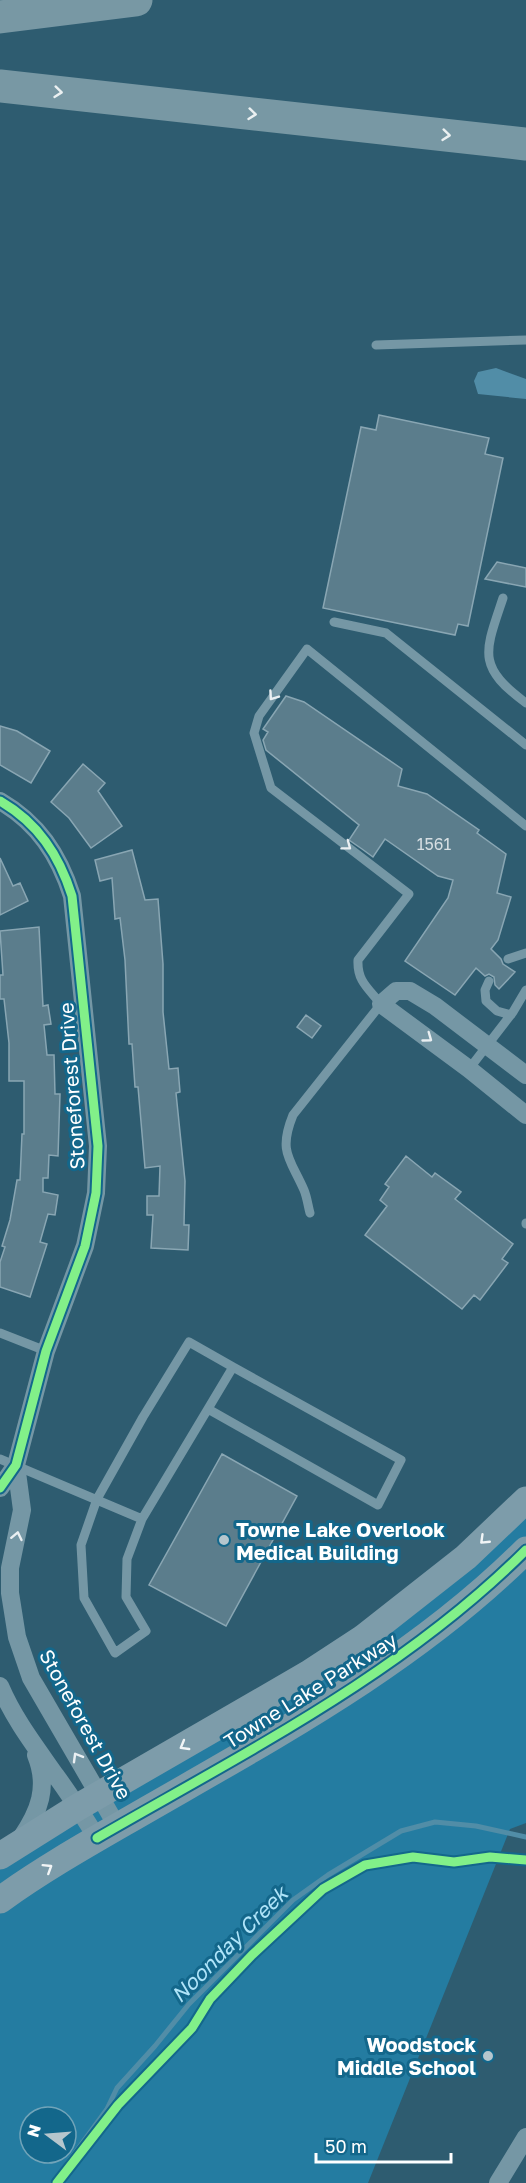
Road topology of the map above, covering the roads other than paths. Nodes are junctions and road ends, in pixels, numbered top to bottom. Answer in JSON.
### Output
{"nodes":[{"id":1,"x":136,"y":0,"type":"edge"},
{"id":2,"x":0,"y":17,"type":"edge"},
{"id":3,"x":0,"y":86,"type":"edge"},
{"id":4,"x":526,"y":144,"type":"edge"},
{"id":5,"x":526,"y":340,"type":"edge"},
{"id":6,"x":376,"y":345,"type":"dead end"},
{"id":7,"x":503,"y":598,"type":"dead end"},
{"id":8,"x":334,"y":622,"type":"dead end"},
{"id":9,"x":526,"y":703,"type":"edge"},
{"id":10,"x":526,"y":745,"type":"edge"},
{"id":11,"x":0,"y":801,"type":"edge"},
{"id":12,"x":526,"y":826,"type":"edge"},
{"id":13,"x":526,"y":952,"type":"edge"},
{"id":14,"x":508,"y":959,"type":"dead end"},
{"id":15,"x":489,"y":981,"type":"dead end"},
{"id":16,"x":526,"y":990,"type":"edge"},
{"id":17,"x":381,"y":1004,"type":"junction"},
{"id":18,"x":512,"y":1015,"type":"junction"},
{"id":19,"x":487,"y":1046,"type":"junction"},
{"id":20,"x":470,"y":1069,"type":"junction"},
{"id":21,"x":526,"y":1075,"type":"edge"},
{"id":22,"x":526,"y":1115,"type":"edge"},
{"id":23,"x":310,"y":1213,"type":"dead end"},
{"id":24,"x":0,"y":1333,"type":"edge"},
{"id":25,"x":46,"y":1351,"type":"junction"},
{"id":26,"x":233,"y":1367,"type":"junction"},
{"id":27,"x":208,"y":1409,"type":"junction"},
{"id":28,"x":8,"y":1462,"type":"edge"},
{"id":29,"x":0,"y":1488,"type":"edge"},
{"id":30,"x":97,"y":1499,"type":"junction"},
{"id":31,"x":526,"y":1500,"type":"edge"},
{"id":32,"x":142,"y":1519,"type":"junction"},
{"id":33,"x":526,"y":1550,"type":"edge"},
{"id":34,"x":0,"y":1686,"type":"edge"},
{"id":35,"x":30,"y":1740,"type":"junction"},
{"id":36,"x":88,"y":1801,"type":"junction"},
{"id":37,"x":107,"y":1832,"type":"junction"},
{"id":38,"x":7,"y":1851,"type":"edge"},
{"id":39,"x":0,"y":1900,"type":"edge"},
{"id":40,"x":526,"y":2139,"type":"edge"},
{"id":41,"x":498,"y":2183,"type":"edge"}],
"edges":[{"from":1,"to":2,"type":"highway"},
{"from":3,"to":4,"type":"highway","one_way":true},
{"from":5,"to":6,"type":"lane"},
{"from":7,"to":9,"type":"lane"},
{"from":8,"to":10,"type":"lane"},
{"from":11,"to":25,"type":"street","name":"Stoneforest Drive"},
{"from":12,"to":17,"type":"lane","one_way":true},
{"from":13,"to":14,"type":"lane"},
{"from":15,"to":18,"type":"lane"},
{"from":16,"to":18,"type":"lane"},
{"from":17,"to":19,"type":"street"},
{"from":17,"to":20,"type":"street","one_way":true},
{"from":17,"to":23,"type":"lane"},
{"from":18,"to":19,"type":"lane"},
{"from":19,"to":20,"type":"lane"},
{"from":19,"to":21,"type":"street"},
{"from":20,"to":22,"type":"street"},
{"from":24,"to":25,"type":"lane"},
{"from":25,"to":28,"type":"street","name":"Stoneforest Drive"},
{"from":26,"to":27,"type":"lane"},
{"from":26,"to":27,"type":"lane"},
{"from":26,"to":30,"type":"lane"},
{"from":27,"to":32,"type":"lane"},
{"from":28,"to":29,"type":"street","name":"Stoneforest Drive"},
{"from":28,"to":30,"type":"lane"},
{"from":36,"to":28,"type":"street","name":"Stoneforest Drive","one_way":true},
{"from":30,"to":32,"type":"lane"},
{"from":30,"to":32,"type":"lane"},
{"from":31,"to":36,"type":"main road","name":"Towne Lake Parkway","one_way":true},
{"from":33,"to":37,"type":"main road","name":"Towne Lake Parkway"},
{"from":34,"to":35,"type":"street","name":"Stoneforest Drive"},
{"from":35,"to":36,"type":"street","name":"Stoneforest Drive"},
{"from":35,"to":38,"type":"street"},
{"from":36,"to":37,"type":"street","name":"Stoneforest Drive"},
{"from":36,"to":38,"type":"main road","name":"Towne Lake Parkway"},
{"from":39,"to":37,"type":"main road","name":"Towne Lake Parkway","one_way":true},
{"from":40,"to":41,"type":"street"}]}
